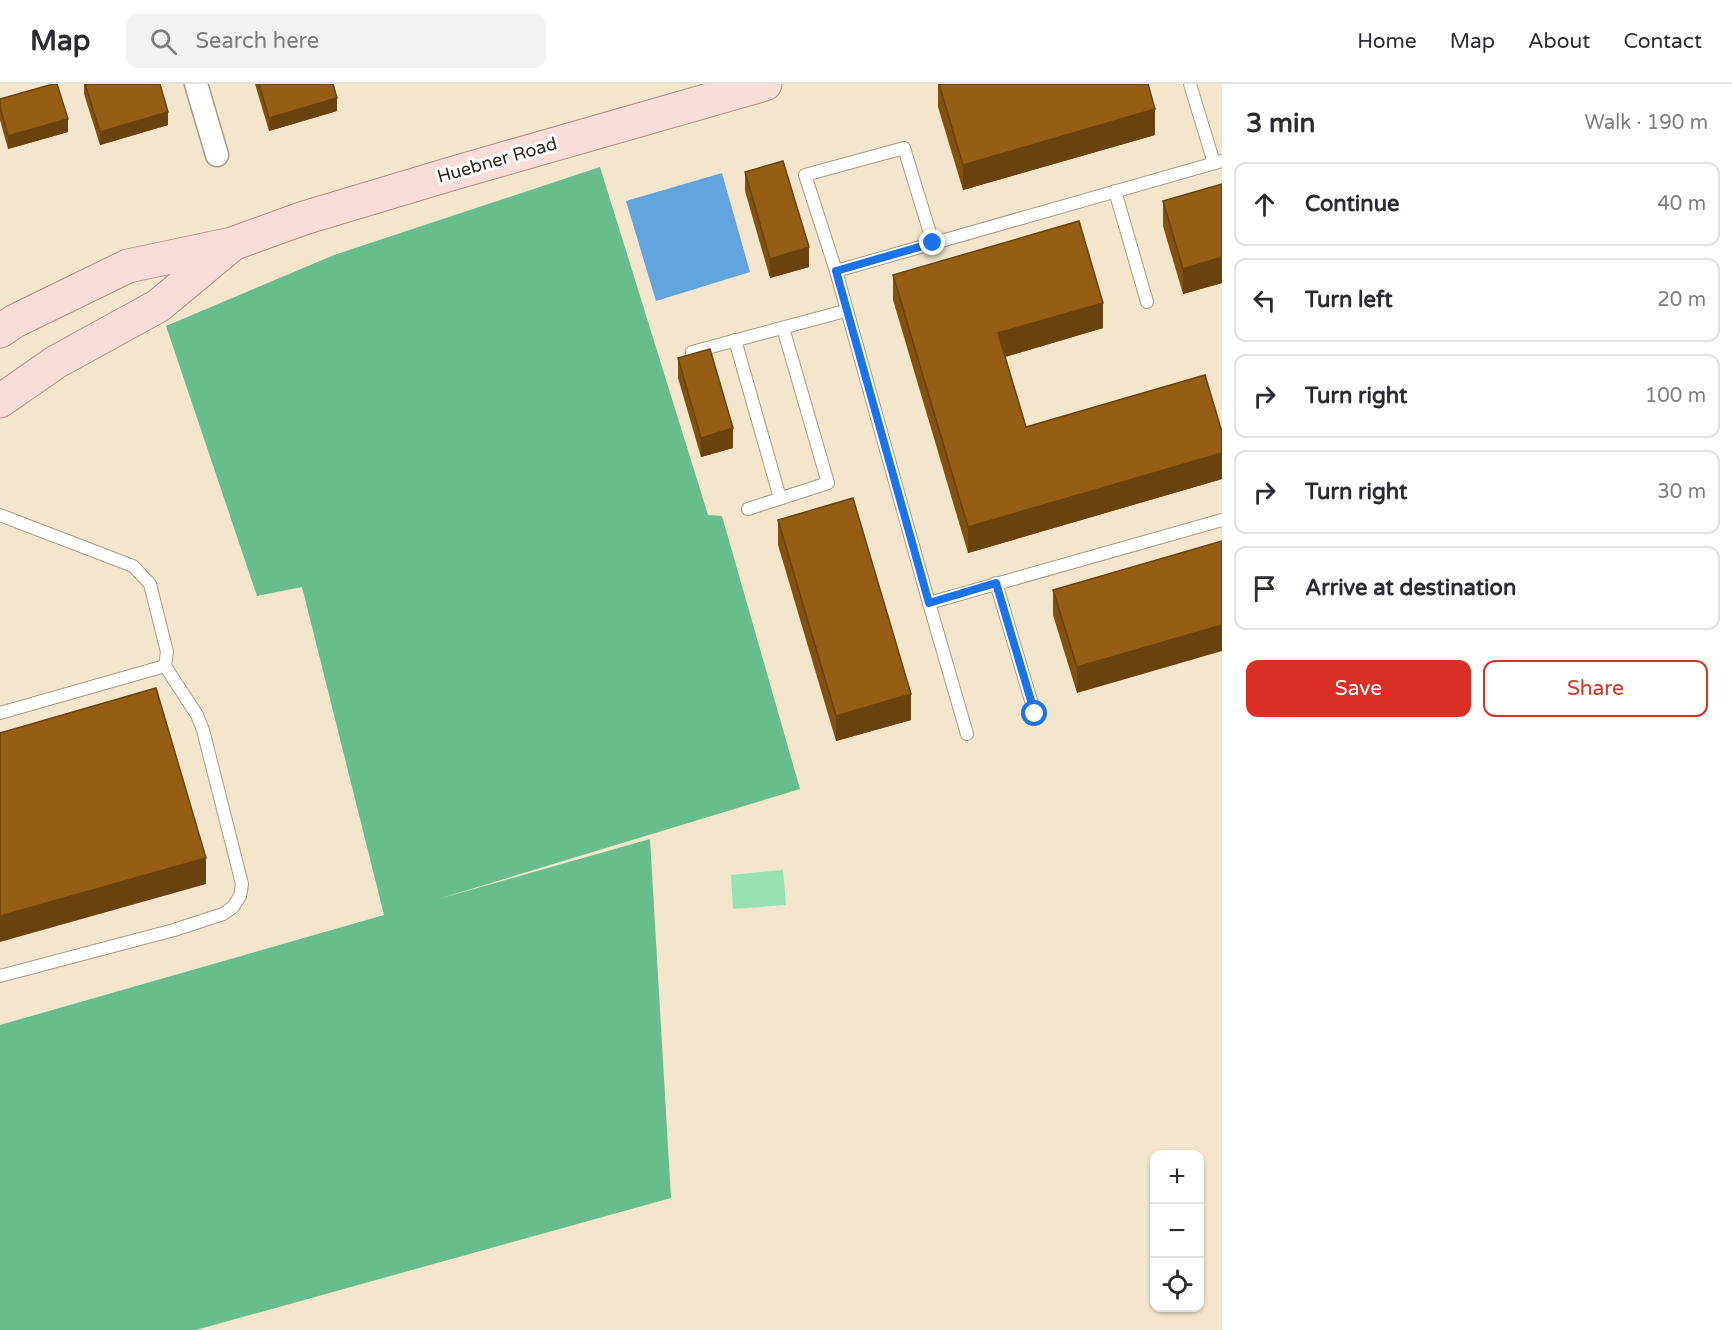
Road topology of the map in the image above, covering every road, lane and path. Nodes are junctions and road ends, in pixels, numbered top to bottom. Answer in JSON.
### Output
{"nodes":[{"id":1,"x":196,"y":84,"type":"edge"},
{"id":2,"x":765,"y":84,"type":"edge"},
{"id":3,"x":1190,"y":84,"type":"edge"},
{"id":4,"x":217,"y":155,"type":"dead end"},
{"id":5,"x":1218,"y":162,"type":"edge"},
{"id":6,"x":1115,"y":191,"type":"junction"},
{"id":7,"x":933,"y":243,"type":"junction"},
{"id":8,"x":232,"y":244,"type":"junction"},
{"id":9,"x":836,"y":271,"type":"junction"},
{"id":10,"x":1147,"y":302,"type":"dead end"},
{"id":11,"x":845,"y":311,"type":"junction"},
{"id":12,"x":783,"y":328,"type":"junction"},
{"id":13,"x":0,"y":331,"type":"edge"},
{"id":14,"x":735,"y":340,"type":"junction"},
{"id":15,"x":692,"y":352,"type":"edge"},
{"id":16,"x":0,"y":401,"type":"edge"},
{"id":17,"x":780,"y":498,"type":"junction"},
{"id":18,"x":748,"y":509,"type":"dead end"},
{"id":19,"x":0,"y":515,"type":"edge"},
{"id":20,"x":1222,"y":520,"type":"edge"},
{"id":21,"x":996,"y":583,"type":"junction"},
{"id":22,"x":929,"y":603,"type":"junction"},
{"id":23,"x":165,"y":666,"type":"junction"},
{"id":24,"x":0,"y":713,"type":"edge"},
{"id":25,"x":1035,"y":714,"type":"dead end"},
{"id":26,"x":967,"y":734,"type":"dead end"},
{"id":27,"x":0,"y":976,"type":"edge"}],
"edges":[{"from":1,"to":4,"type":"street"},
{"from":2,"to":8,"type":"main road","name":"Huebner Road"},
{"from":3,"to":5,"type":"lane"},
{"from":5,"to":6,"type":"lane"},
{"from":6,"to":7,"type":"lane"},
{"from":6,"to":10,"type":"lane"},
{"from":7,"to":9,"type":"lane"},
{"from":7,"to":9,"type":"lane"},
{"from":8,"to":13,"type":"main road","name":"Huebner Road"},
{"from":8,"to":16,"type":"main road","name":"Huebner Road"},
{"from":9,"to":11,"type":"lane"},
{"from":11,"to":12,"type":"lane"},
{"from":11,"to":22,"type":"lane"},
{"from":12,"to":14,"type":"lane"},
{"from":12,"to":17,"type":"lane"},
{"from":14,"to":15,"type":"lane"},
{"from":14,"to":17,"type":"lane"},
{"from":17,"to":18,"type":"lane"},
{"from":19,"to":23,"type":"lane"},
{"from":20,"to":21,"type":"lane"},
{"from":21,"to":22,"type":"lane"},
{"from":21,"to":25,"type":"lane"},
{"from":22,"to":26,"type":"lane"},
{"from":23,"to":24,"type":"lane"},
{"from":23,"to":27,"type":"lane"}]}
